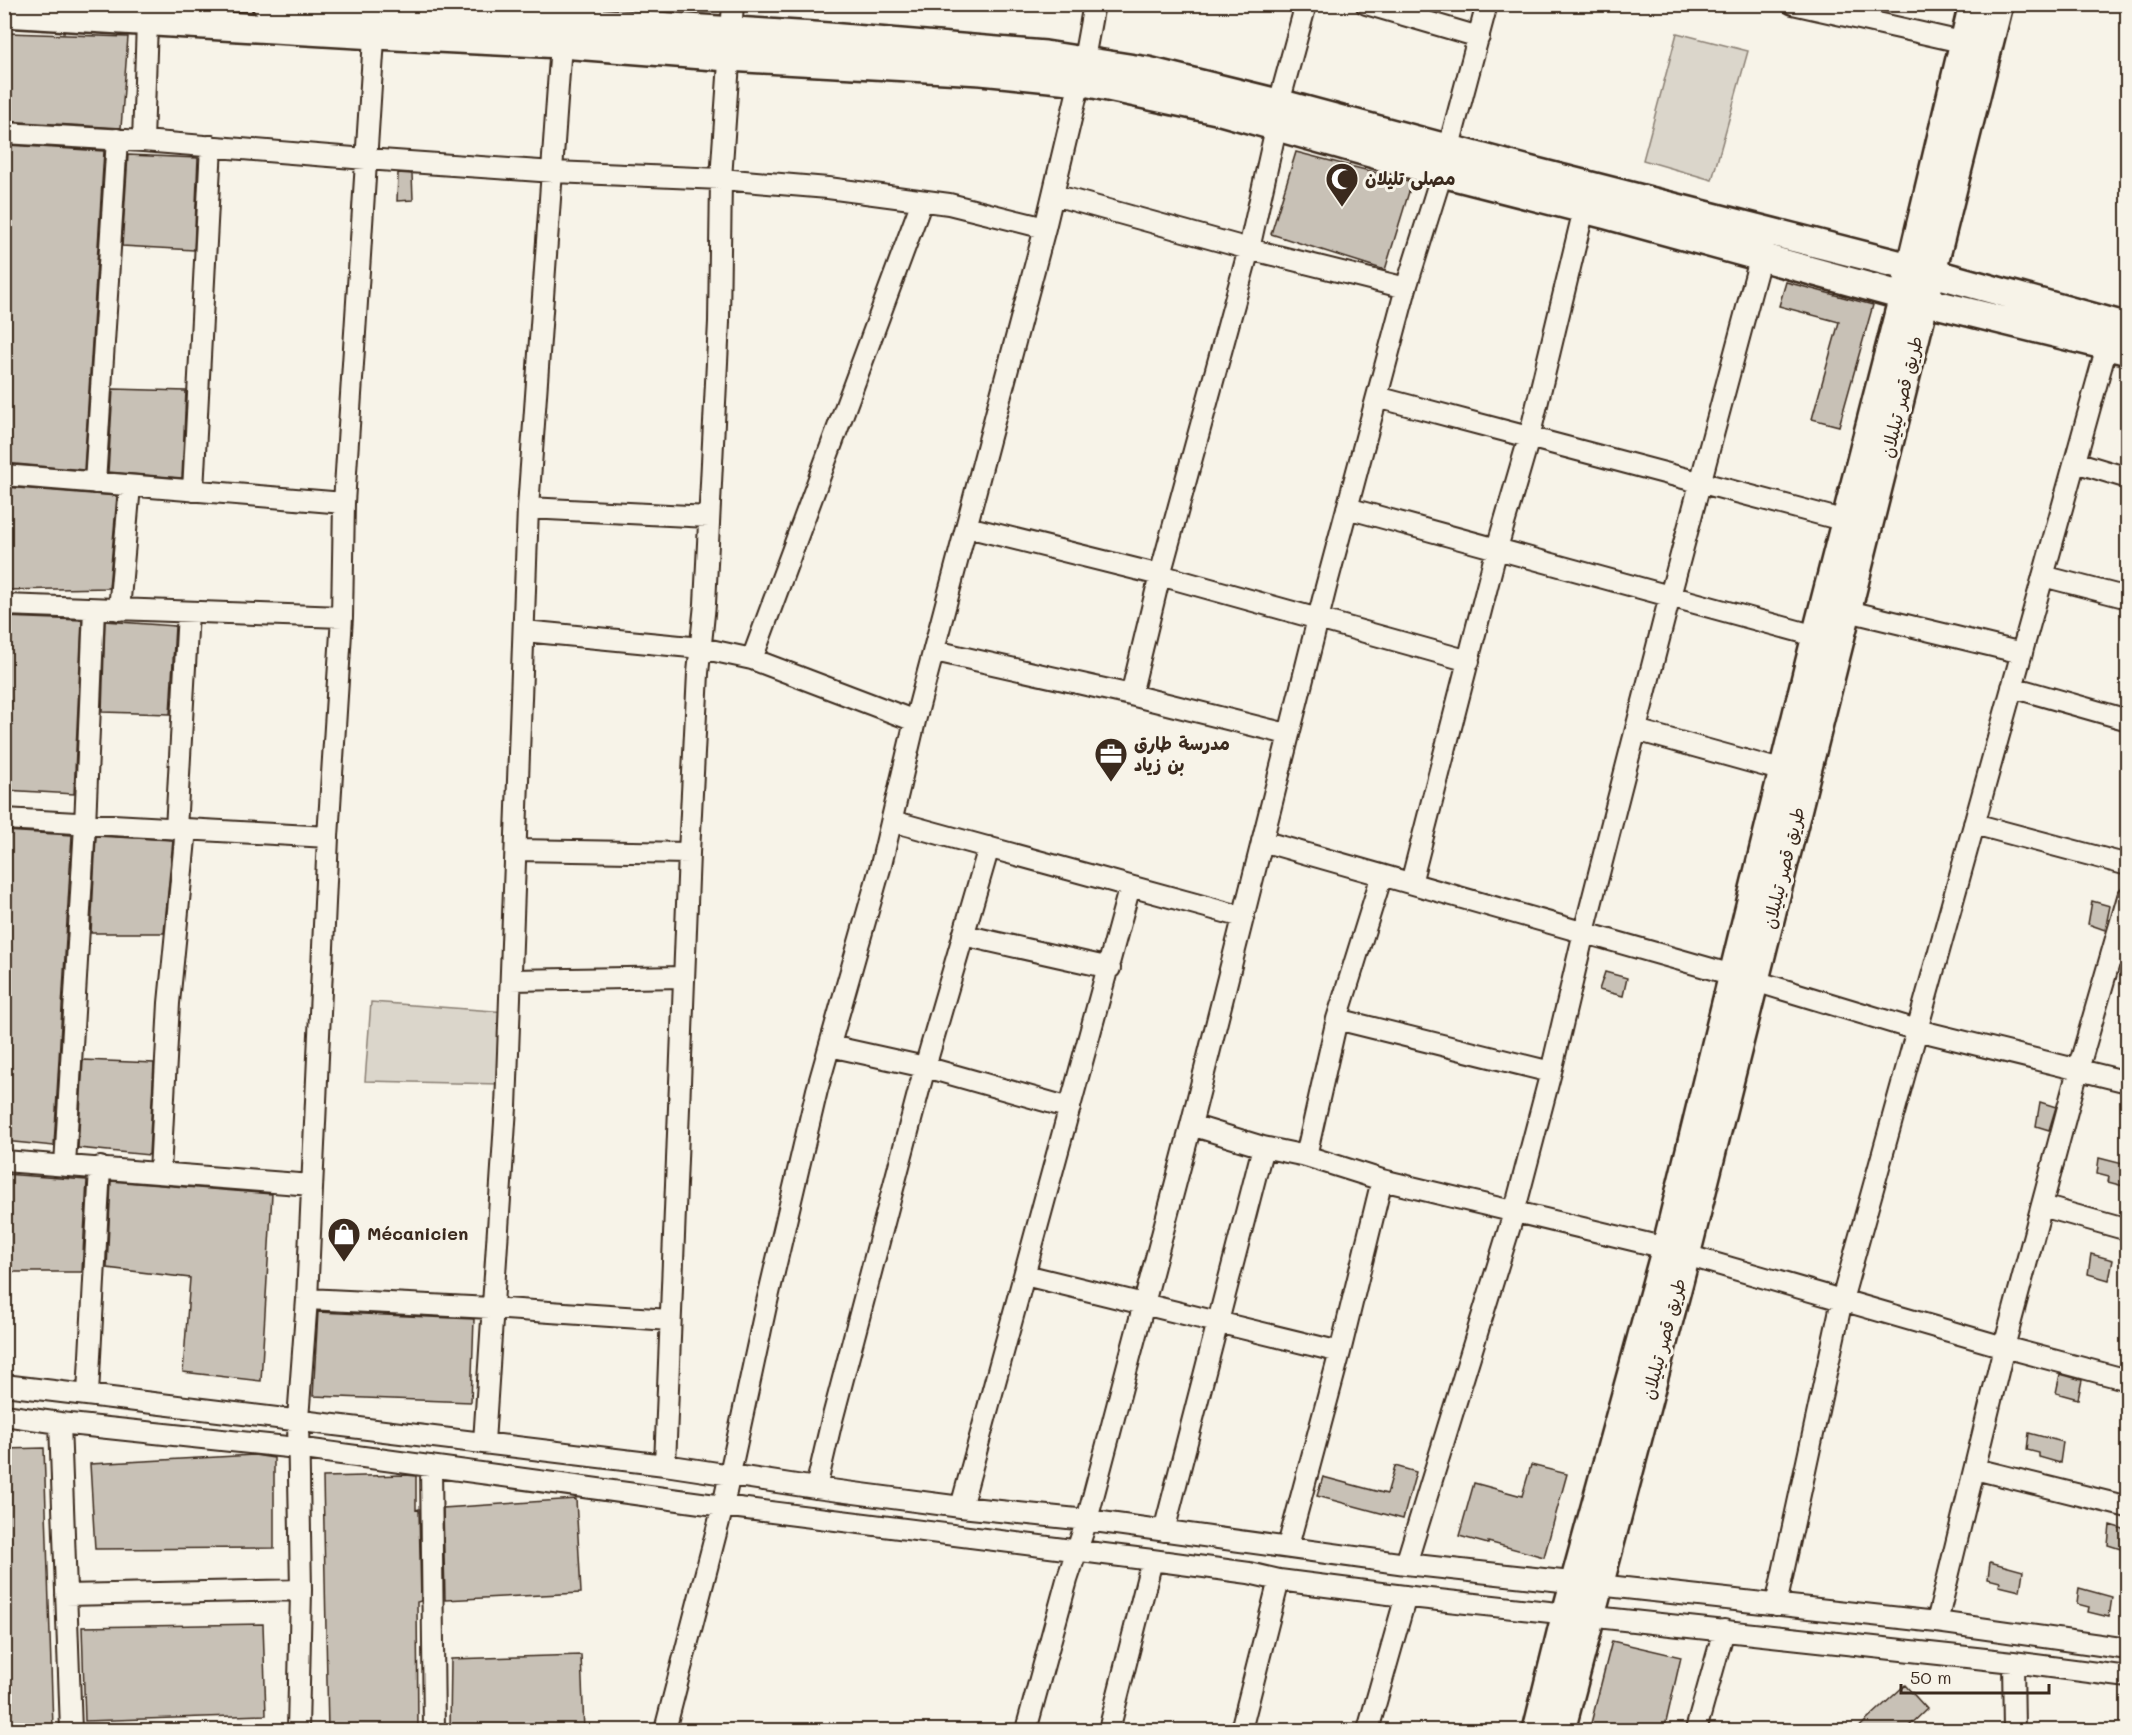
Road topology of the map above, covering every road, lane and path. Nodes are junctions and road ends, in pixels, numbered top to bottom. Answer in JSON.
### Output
{"nodes":[{"id":1,"x":266,"y":4,"type":"edge"},
{"id":2,"x":733,"y":4,"type":"edge"},
{"id":3,"x":1094,"y":4,"type":"edge"},
{"id":4,"x":1306,"y":4,"type":"edge"},
{"id":5,"x":1366,"y":4,"type":"edge"},
{"id":6,"x":1487,"y":4,"type":"edge"},
{"id":7,"x":1793,"y":4,"type":"edge"},
{"id":8,"x":1973,"y":4,"type":"edge"},
{"id":9,"x":1999,"y":4,"type":"edge"},
{"id":10,"x":349,"y":7,"type":"edge"},
{"id":11,"x":1828,"y":9,"type":"edge"},
{"id":12,"x":4,"y":13,"type":"edge"},
{"id":13,"x":147,"y":22,"type":"junction"},
{"id":14,"x":375,"y":23,"type":"junction"},
{"id":15,"x":1479,"y":37,"type":"junction"},
{"id":16,"x":561,"y":44,"type":"junction"},
{"id":17,"x":729,"y":45,"type":"junction"},
{"id":18,"x":1976,"y":45,"type":"junction"},
{"id":19,"x":1082,"y":71,"type":"junction"},
{"id":20,"x":1277,"y":116,"type":"junction"},
{"id":21,"x":4,"y":133,"type":"edge"},
{"id":22,"x":117,"y":139,"type":"junction"},
{"id":23,"x":143,"y":141,"type":"junction"},
{"id":24,"x":211,"y":146,"type":"junction"},
{"id":25,"x":366,"y":159,"type":"junction"},
{"id":26,"x":1444,"y":161,"type":"junction"},
{"id":27,"x":554,"y":172,"type":"junction"},
{"id":28,"x":722,"y":179,"type":"junction"},
{"id":29,"x":1054,"y":195,"type":"junction"},
{"id":30,"x":922,"y":201,"type":"junction"},
{"id":31,"x":1584,"y":209,"type":"junction"},
{"id":32,"x":1045,"y":228,"type":"junction"},
{"id":33,"x":1764,"y":244,"type":"junction"},
{"id":34,"x":1249,"y":249,"type":"junction"},
{"id":35,"x":1921,"y":271,"type":"junction"},
{"id":36,"x":1406,"y":288,"type":"junction"},
{"id":37,"x":1914,"y":299,"type":"junction"},
{"id":38,"x":2127,"y":327,"type":"edge"},
{"id":39,"x":2117,"y":348,"type":"edge"},
{"id":40,"x":1377,"y":397,"type":"junction"},
{"id":41,"x":1529,"y":438,"type":"junction"},
{"id":42,"x":2075,"y":462,"type":"junction"},
{"id":43,"x":4,"y":475,"type":"edge"},
{"id":44,"x":2127,"y":478,"type":"edge"},
{"id":45,"x":1701,"y":482,"type":"junction"},
{"id":46,"x":95,"y":483,"type":"junction"},
{"id":47,"x":130,"y":486,"type":"junction"},
{"id":48,"x":193,"y":491,"type":"junction"},
{"id":49,"x":344,"y":503,"type":"junction"},
{"id":50,"x":528,"y":508,"type":"junction"},
{"id":51,"x":1347,"y":508,"type":"junction"},
{"id":52,"x":709,"y":517,"type":"junction"},
{"id":53,"x":1846,"y":521,"type":"junction"},
{"id":54,"x":967,"y":527,"type":"junction"},
{"id":55,"x":1497,"y":548,"type":"junction"},
{"id":56,"x":1160,"y":575,"type":"junction"},
{"id":57,"x":2043,"y":576,"type":"junction"},
{"id":58,"x":1670,"y":596,"type":"junction"},
{"id":59,"x":2127,"y":598,"type":"edge"},
{"id":60,"x":4,"y":605,"type":"edge"},
{"id":61,"x":94,"y":609,"type":"junction"},
{"id":62,"x":119,"y":610,"type":"junction"},
{"id":63,"x":1848,"y":611,"type":"junction"},
{"id":64,"x":188,"y":612,"type":"junction"},
{"id":65,"x":342,"y":617,"type":"junction"},
{"id":66,"x":1320,"y":618,"type":"junction"},
{"id":67,"x":524,"y":631,"type":"junction"},
{"id":68,"x":1816,"y":636,"type":"junction"},
{"id":69,"x":701,"y":648,"type":"junction"},
{"id":70,"x":935,"y":651,"type":"junction"},
{"id":71,"x":2022,"y":653,"type":"junction"},
{"id":72,"x":752,"y":658,"type":"junction"},
{"id":73,"x":1469,"y":661,"type":"junction"},
{"id":74,"x":2012,"y":687,"type":"junction"},
{"id":75,"x":1131,"y":695,"type":"junction"},
{"id":76,"x":2127,"y":720,"type":"edge"},
{"id":77,"x":915,"y":721,"type":"junction"},
{"id":78,"x":1636,"y":730,"type":"junction"},
{"id":79,"x":1287,"y":735,"type":"junction"},
{"id":80,"x":1784,"y":771,"type":"junction"},
{"id":81,"x":4,"y":819,"type":"edge"},
{"id":82,"x":892,"y":821,"type":"junction"},
{"id":83,"x":1974,"y":824,"type":"junction"},
{"id":84,"x":85,"y":825,"type":"junction"},
{"id":85,"x":181,"y":829,"type":"junction"},
{"id":86,"x":328,"y":837,"type":"junction"},
{"id":87,"x":1262,"y":841,"type":"junction"},
{"id":88,"x":989,"y":847,"type":"junction"},
{"id":89,"x":516,"y":850,"type":"junction"},
{"id":90,"x":689,"y":853,"type":"junction"},
{"id":91,"x":2127,"y":865,"type":"edge"},
{"id":92,"x":1382,"y":875,"type":"junction"},
{"id":93,"x":1411,"y":883,"type":"junction"},
{"id":94,"x":1130,"y":886,"type":"junction"},
{"id":95,"x":2127,"y":897,"type":"edge"},
{"id":96,"x":1243,"y":917,"type":"junction"},
{"id":97,"x":1584,"y":932,"type":"junction"},
{"id":98,"x":963,"y":934,"type":"junction"},
{"id":99,"x":2119,"y":960,"type":"edge"},
{"id":100,"x":1110,"y":968,"type":"junction"},
{"id":101,"x":684,"y":977,"type":"junction"},
{"id":102,"x":1744,"y":978,"type":"junction"},
{"id":103,"x":511,"y":980,"type":"junction"},
{"id":104,"x":1337,"y":1018,"type":"junction"},
{"id":105,"x":1917,"y":1030,"type":"junction"},
{"id":106,"x":830,"y":1046,"type":"junction"},
{"id":107,"x":925,"y":1067,"type":"junction"},
{"id":108,"x":2078,"y":1070,"type":"junction"},
{"id":109,"x":1551,"y":1072,"type":"junction"},
{"id":110,"x":2127,"y":1082,"type":"edge"},
{"id":111,"x":1070,"y":1108,"type":"junction"},
{"id":112,"x":1191,"y":1125,"type":"junction"},
{"id":113,"x":1263,"y":1146,"type":"junction"},
{"id":114,"x":1306,"y":1156,"type":"junction"},
{"id":115,"x":4,"y":1161,"type":"edge"},
{"id":116,"x":65,"y":1165,"type":"junction"},
{"id":117,"x":100,"y":1167,"type":"junction"},
{"id":118,"x":160,"y":1172,"type":"junction"},
{"id":119,"x":1382,"y":1180,"type":"junction"},
{"id":120,"x":312,"y":1185,"type":"junction"},
{"id":121,"x":2042,"y":1206,"type":"junction"},
{"id":122,"x":1514,"y":1212,"type":"junction"},
{"id":123,"x":2127,"y":1230,"type":"edge"},
{"id":124,"x":1676,"y":1252,"type":"junction"},
{"id":125,"x":1024,"y":1275,"type":"junction"},
{"id":126,"x":307,"y":1299,"type":"junction"},
{"id":127,"x":1842,"y":1300,"type":"junction"},
{"id":128,"x":1144,"y":1305,"type":"junction"},
{"id":129,"x":491,"y":1308,"type":"junction"},
{"id":130,"x":670,"y":1320,"type":"junction"},
{"id":131,"x":1216,"y":1322,"type":"junction"},
{"id":132,"x":2004,"y":1347,"type":"junction"},
{"id":133,"x":1340,"y":1352,"type":"junction"},
{"id":134,"x":2127,"y":1380,"type":"edge"},
{"id":135,"x":4,"y":1385,"type":"edge"},
{"id":136,"x":88,"y":1394,"type":"junction"},
{"id":137,"x":4,"y":1416,"type":"edge"},
{"id":138,"x":298,"y":1419,"type":"junction"},
{"id":139,"x":60,"y":1423,"type":"junction"},
{"id":140,"x":484,"y":1442,"type":"junction"},
{"id":141,"x":297,"y":1448,"type":"junction"},
{"id":142,"x":665,"y":1465,"type":"junction"},
{"id":143,"x":431,"y":1466,"type":"junction"},
{"id":144,"x":1975,"y":1469,"type":"junction"},
{"id":145,"x":730,"y":1475,"type":"junction"},
{"id":146,"x":816,"y":1488,"type":"junction"},
{"id":147,"x":723,"y":1506,"type":"junction"},
{"id":148,"x":961,"y":1507,"type":"junction"},
{"id":149,"x":2127,"y":1507,"type":"edge"},
{"id":150,"x":1087,"y":1520,"type":"junction"},
{"id":151,"x":1164,"y":1532,"type":"junction"},
{"id":152,"x":1288,"y":1546,"type":"junction"},
{"id":153,"x":1078,"y":1552,"type":"junction"},
{"id":154,"x":1152,"y":1560,"type":"junction"},
{"id":155,"x":1406,"y":1564,"type":"junction"},
{"id":156,"x":1279,"y":1580,"type":"junction"},
{"id":157,"x":1586,"y":1584,"type":"junction"},
{"id":158,"x":301,"y":1590,"type":"junction"},
{"id":159,"x":66,"y":1595,"type":"junction"},
{"id":160,"x":1406,"y":1596,"type":"junction"},
{"id":161,"x":1776,"y":1605,"type":"junction"},
{"id":162,"x":1578,"y":1614,"type":"junction"},
{"id":163,"x":1937,"y":1622,"type":"junction"},
{"id":164,"x":1724,"y":1630,"type":"junction"},
{"id":165,"x":2127,"y":1649,"type":"edge"},
{"id":166,"x":2013,"y":1662,"type":"junction"},
{"id":167,"x":2127,"y":1677,"type":"edge"},
{"id":168,"x":71,"y":1731,"type":"edge"},
{"id":169,"x":298,"y":1731,"type":"edge"},
{"id":170,"x":434,"y":1731,"type":"edge"},
{"id":171,"x":665,"y":1731,"type":"edge"},
{"id":172,"x":1026,"y":1731,"type":"edge"},
{"id":173,"x":1109,"y":1731,"type":"edge"},
{"id":174,"x":1241,"y":1731,"type":"edge"},
{"id":175,"x":1368,"y":1731,"type":"edge"},
{"id":176,"x":1537,"y":1731,"type":"edge"},
{"id":177,"x":1561,"y":1731,"type":"edge"},
{"id":178,"x":1696,"y":1731,"type":"edge"},
{"id":179,"x":2014,"y":1731,"type":"edge"}],
"edges":[{"from":1,"to":10,"type":"main road"},
{"from":2,"to":17,"type":"street"},
{"from":3,"to":19,"type":"street"},
{"from":4,"to":20,"type":"street"},
{"from":5,"to":15,"type":"street"},
{"from":6,"to":15,"type":"street"},
{"from":7,"to":11,"type":"street"},
{"from":8,"to":18,"type":"main road","name":"طريق قصر تيليلان"},
{"from":9,"to":18,"type":"main road","name":"طريق قصر تيليلان"},
{"from":10,"to":14,"type":"main road"},
{"from":11,"to":18,"type":"street"},
{"from":12,"to":13,"type":"main road"},
{"from":13,"to":14,"type":"main road"},
{"from":13,"to":23,"type":"street"},
{"from":14,"to":16,"type":"main road"},
{"from":14,"to":17,"type":"main road"},
{"from":14,"to":25,"type":"street"},
{"from":15,"to":26,"type":"street"},
{"from":16,"to":17,"type":"main road"},
{"from":16,"to":27,"type":"street"},
{"from":17,"to":19,"type":"main road"},
{"from":17,"to":28,"type":"street"},
{"from":18,"to":35,"type":"main road","name":"طريق قصر تيليلان"},
{"from":19,"to":20,"type":"main road"},
{"from":19,"to":29,"type":"street"},
{"from":20,"to":26,"type":"main road"},
{"from":20,"to":34,"type":"street"},
{"from":21,"to":22,"type":"street"},
{"from":22,"to":23,"type":"street"},
{"from":22,"to":46,"type":"street"},
{"from":23,"to":24,"type":"street"},
{"from":24,"to":25,"type":"street"},
{"from":24,"to":48,"type":"street"},
{"from":25,"to":27,"type":"street"},
{"from":25,"to":49,"type":"street"},
{"from":26,"to":31,"type":"main road"},
{"from":26,"to":33,"type":"main road"},
{"from":26,"to":36,"type":"street"},
{"from":27,"to":28,"type":"street"},
{"from":27,"to":50,"type":"street"},
{"from":28,"to":30,"type":"street"},
{"from":28,"to":52,"type":"street"},
{"from":29,"to":32,"type":"street"},
{"from":29,"to":34,"type":"street"},
{"from":30,"to":32,"type":"street"},
{"from":30,"to":72,"type":"street"},
{"from":31,"to":33,"type":"main road"},
{"from":31,"to":41,"type":"street"},
{"from":32,"to":54,"type":"street"},
{"from":33,"to":35,"type":"main road"},
{"from":33,"to":37,"type":"main road"},
{"from":33,"to":45,"type":"street"},
{"from":34,"to":36,"type":"street"},
{"from":34,"to":56,"type":"street"},
{"from":35,"to":37,"type":"main road","name":"طريق قصر تيليلان"},
{"from":35,"to":38,"type":"main road"},
{"from":36,"to":40,"type":"street"},
{"from":37,"to":39,"type":"main road"},
{"from":37,"to":53,"type":"main road","name":"طريق قصر تيليلان"},
{"from":37,"to":63,"type":"main road","name":"طريق قصر تيليلان"},
{"from":39,"to":42,"type":"street"},
{"from":40,"to":41,"type":"street"},
{"from":40,"to":51,"type":"street"},
{"from":41,"to":45,"type":"street"},
{"from":41,"to":55,"type":"street"},
{"from":42,"to":44,"type":"street"},
{"from":42,"to":57,"type":"street"},
{"from":43,"to":46,"type":"street"},
{"from":45,"to":53,"type":"street"},
{"from":45,"to":58,"type":"street"},
{"from":46,"to":47,"type":"street"},
{"from":47,"to":48,"type":"street"},
{"from":47,"to":62,"type":"street"},
{"from":48,"to":49,"type":"street"},
{"from":49,"to":65,"type":"street"},
{"from":50,"to":52,"type":"street"},
{"from":50,"to":67,"type":"street"},
{"from":51,"to":55,"type":"street"},
{"from":51,"to":66,"type":"street"},
{"from":52,"to":69,"type":"street"},
{"from":53,"to":68,"type":"main road","name":"طريق قصر تيليلان"},
{"from":54,"to":56,"type":"street"},
{"from":54,"to":70,"type":"street"},
{"from":55,"to":58,"type":"street"},
{"from":55,"to":73,"type":"street"},
{"from":56,"to":66,"type":"street"},
{"from":56,"to":75,"type":"street"},
{"from":57,"to":59,"type":"street"},
{"from":57,"to":71,"type":"street"},
{"from":58,"to":68,"type":"street"},
{"from":58,"to":78,"type":"street"},
{"from":60,"to":61,"type":"street"},
{"from":61,"to":62,"type":"street"},
{"from":61,"to":84,"type":"street"},
{"from":62,"to":64,"type":"street"},
{"from":63,"to":71,"type":"street"},
{"from":63,"to":102,"type":"main road","name":"طريق قصر تيليلان"},
{"from":64,"to":65,"type":"street"},
{"from":64,"to":85,"type":"street"},
{"from":65,"to":86,"type":"street"},
{"from":66,"to":73,"type":"street"},
{"from":66,"to":79,"type":"street"},
{"from":67,"to":69,"type":"street"},
{"from":67,"to":89,"type":"street"},
{"from":68,"to":80,"type":"main road","name":"طريق قصر تيليلان"},
{"from":69,"to":72,"type":"street"},
{"from":69,"to":90,"type":"street"},
{"from":70,"to":75,"type":"street"},
{"from":70,"to":77,"type":"street"},
{"from":71,"to":74,"type":"street"},
{"from":72,"to":77,"type":"street"},
{"from":73,"to":93,"type":"street"},
{"from":74,"to":76,"type":"street"},
{"from":74,"to":83,"type":"street"},
{"from":75,"to":79,"type":"street"},
{"from":77,"to":82,"type":"street"},
{"from":78,"to":80,"type":"street"},
{"from":78,"to":97,"type":"street"},
{"from":79,"to":87,"type":"street"},
{"from":80,"to":102,"type":"main road","name":"طريق قصر تيليلان"},
{"from":81,"to":84,"type":"street"},
{"from":82,"to":88,"type":"street"},
{"from":82,"to":106,"type":"street"},
{"from":83,"to":91,"type":"street"},
{"from":83,"to":105,"type":"street"},
{"from":84,"to":85,"type":"street"},
{"from":84,"to":116,"type":"street"},
{"from":85,"to":86,"type":"street"},
{"from":85,"to":118,"type":"street"},
{"from":86,"to":120,"type":"street"},
{"from":87,"to":92,"type":"street"},
{"from":87,"to":96,"type":"street"},
{"from":88,"to":94,"type":"street"},
{"from":88,"to":98,"type":"street"},
{"from":89,"to":90,"type":"street"},
{"from":89,"to":103,"type":"street"},
{"from":90,"to":101,"type":"street"},
{"from":92,"to":93,"type":"street"},
{"from":92,"to":104,"type":"street"},
{"from":93,"to":97,"type":"street"},
{"from":94,"to":96,"type":"street"},
{"from":94,"to":100,"type":"street"},
{"from":95,"to":99,"type":"street"},
{"from":96,"to":112,"type":"street"},
{"from":97,"to":102,"type":"street"},
{"from":97,"to":109,"type":"street"},
{"from":98,"to":100,"type":"street"},
{"from":98,"to":107,"type":"street"},
{"from":99,"to":108,"type":"street"},
{"from":100,"to":111,"type":"street"},
{"from":101,"to":103,"type":"street"},
{"from":101,"to":130,"type":"street"},
{"from":102,"to":105,"type":"street"},
{"from":102,"to":124,"type":"main road","name":"طريق قصر تيليلان"},
{"from":103,"to":129,"type":"street"},
{"from":104,"to":109,"type":"street"},
{"from":104,"to":114,"type":"street"},
{"from":105,"to":108,"type":"street"},
{"from":105,"to":127,"type":"street"},
{"from":106,"to":107,"type":"street"},
{"from":106,"to":145,"type":"street"},
{"from":107,"to":111,"type":"street"},
{"from":107,"to":146,"type":"street"},
{"from":108,"to":110,"type":"street"},
{"from":108,"to":121,"type":"street"},
{"from":109,"to":122,"type":"street"},
{"from":111,"to":125,"type":"street"},
{"from":112,"to":113,"type":"street"},
{"from":112,"to":128,"type":"street"},
{"from":113,"to":114,"type":"street"},
{"from":113,"to":131,"type":"street"},
{"from":114,"to":119,"type":"street"},
{"from":115,"to":116,"type":"street"},
{"from":116,"to":117,"type":"street"},
{"from":117,"to":118,"type":"street"},
{"from":117,"to":136,"type":"street"},
{"from":118,"to":120,"type":"street"},
{"from":119,"to":122,"type":"street"},
{"from":119,"to":133,"type":"street"},
{"from":120,"to":126,"type":"street"},
{"from":121,"to":123,"type":"street"},
{"from":121,"to":132,"type":"street"},
{"from":122,"to":124,"type":"street"},
{"from":122,"to":155,"type":"street"},
{"from":124,"to":127,"type":"street"},
{"from":124,"to":157,"type":"main road","name":"طريق قصر تيليلان"},
{"from":125,"to":128,"type":"street"},
{"from":125,"to":148,"type":"street"},
{"from":126,"to":129,"type":"street"},
{"from":126,"to":138,"type":"street"},
{"from":127,"to":132,"type":"street"},
{"from":127,"to":161,"type":"street"},
{"from":128,"to":131,"type":"street"},
{"from":128,"to":150,"type":"street"},
{"from":129,"to":130,"type":"street"},
{"from":129,"to":140,"type":"street"},
{"from":130,"to":142,"type":"street"},
{"from":131,"to":133,"type":"street"},
{"from":131,"to":151,"type":"street"},
{"from":132,"to":134,"type":"street"},
{"from":132,"to":144,"type":"street"},
{"from":133,"to":152,"type":"street"},
{"from":135,"to":136,"type":"street"},
{"from":136,"to":138,"type":"street"},
{"from":137,"to":139,"type":"street"},
{"from":138,"to":140,"type":"street"},
{"from":138,"to":141,"type":"street"},
{"from":139,"to":141,"type":"street"},
{"from":139,"to":159,"type":"street"},
{"from":140,"to":142,"type":"street"},
{"from":141,"to":143,"type":"street"},
{"from":141,"to":158,"type":"street"},
{"from":142,"to":145,"type":"street"},
{"from":143,"to":147,"type":"street"},
{"from":143,"to":170,"type":"street"},
{"from":144,"to":149,"type":"street"},
{"from":144,"to":163,"type":"street"},
{"from":145,"to":146,"type":"street"},
{"from":145,"to":147,"type":"street"},
{"from":146,"to":148,"type":"street"},
{"from":147,"to":153,"type":"street"},
{"from":147,"to":171,"type":"street"},
{"from":148,"to":150,"type":"street"},
{"from":150,"to":151,"type":"street"},
{"from":150,"to":153,"type":"street"},
{"from":151,"to":152,"type":"street"},
{"from":152,"to":155,"type":"street"},
{"from":153,"to":154,"type":"street"},
{"from":153,"to":172,"type":"street"},
{"from":154,"to":156,"type":"street"},
{"from":154,"to":173,"type":"street"},
{"from":155,"to":157,"type":"street"},
{"from":156,"to":160,"type":"street"},
{"from":156,"to":174,"type":"street"},
{"from":157,"to":161,"type":"street"},
{"from":157,"to":162,"type":"main road","name":"طريق قصر تيليلان"},
{"from":158,"to":159,"type":"street"},
{"from":158,"to":169,"type":"street"},
{"from":159,"to":168,"type":"street"},
{"from":160,"to":162,"type":"street"},
{"from":160,"to":175,"type":"street"},
{"from":161,"to":163,"type":"street"},
{"from":162,"to":164,"type":"street"},
{"from":162,"to":176,"type":"main road","name":"طريق قصر تيليلان"},
{"from":162,"to":177,"type":"main road","name":"طريق قصر تيليلان"},
{"from":163,"to":165,"type":"street"},
{"from":164,"to":166,"type":"street"},
{"from":164,"to":178,"type":"street"},
{"from":166,"to":167,"type":"street"},
{"from":166,"to":179,"type":"street"}]}
